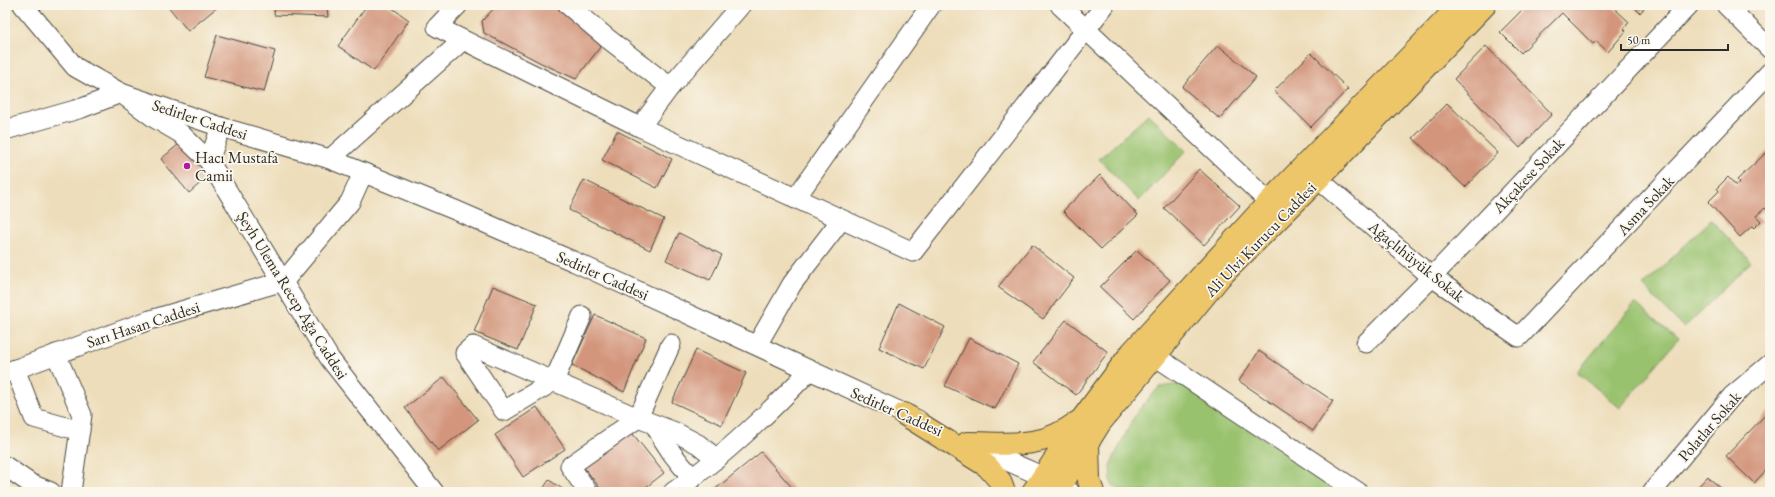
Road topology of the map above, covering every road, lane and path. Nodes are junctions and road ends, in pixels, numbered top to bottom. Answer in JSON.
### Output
{"nodes":[{"id":1,"x":23,"y":5,"type":"edge"},
{"id":2,"x":458,"y":5,"type":"edge"},
{"id":3,"x":568,"y":5,"type":"edge"},
{"id":4,"x":741,"y":5,"type":"edge"},
{"id":5,"x":931,"y":5,"type":"edge"},
{"id":6,"x":1060,"y":5,"type":"edge"},
{"id":7,"x":1105,"y":5,"type":"edge"},
{"id":8,"x":1460,"y":5,"type":"edge"},
{"id":9,"x":1485,"y":5,"type":"edge"},
{"id":10,"x":1689,"y":5,"type":"edge"},
{"id":11,"x":1726,"y":5,"type":"edge"},
{"id":12,"x":1086,"y":30,"type":"junction"},
{"id":13,"x":463,"y":40,"type":"junction"},
{"id":14,"x":1770,"y":48,"type":"edge"},
{"id":15,"x":1770,"y":72,"type":"edge"},
{"id":16,"x":670,"y":87,"type":"junction"},
{"id":17,"x":121,"y":93,"type":"junction"},
{"id":18,"x":221,"y":127,"type":"junction"},
{"id":19,"x":640,"y":127,"type":"junction"},
{"id":20,"x":5,"y":130,"type":"edge"},
{"id":21,"x":330,"y":159,"type":"junction"},
{"id":22,"x":209,"y":161,"type":"junction"},
{"id":23,"x":363,"y":173,"type":"junction"},
{"id":24,"x":1318,"y":179,"type":"junction"},
{"id":25,"x":795,"y":199,"type":"junction"},
{"id":26,"x":1268,"y":202,"type":"junction"},
{"id":27,"x":841,"y":220,"type":"junction"},
{"id":28,"x":1432,"y":277,"type":"junction"},
{"id":29,"x":284,"y":281,"type":"junction"},
{"id":30,"x":582,"y":316,"type":"dead end"},
{"id":31,"x":1519,"y":337,"type":"joint"},
{"id":32,"x":1366,"y":343,"type":"dead end"},
{"id":33,"x":671,"y":344,"type":"dead end"},
{"id":34,"x":757,"y":345,"type":"junction"},
{"id":35,"x":56,"y":354,"type":"junction"},
{"id":36,"x":1155,"y":356,"type":"junction"},
{"id":37,"x":1770,"y":364,"type":"edge"},
{"id":38,"x":10,"y":371,"type":"edge"},
{"id":39,"x":809,"y":371,"type":"junction"},
{"id":40,"x":904,"y":414,"type":"junction"},
{"id":41,"x":638,"y":418,"type":"junction"},
{"id":42,"x":1082,"y":419,"type":"junction"},
{"id":43,"x":655,"y":425,"type":"junction"},
{"id":44,"x":80,"y":431,"type":"junction"},
{"id":45,"x":967,"y":443,"type":"junction"},
{"id":46,"x":1088,"y":443,"type":"junction"},
{"id":47,"x":717,"y":459,"type":"junction"},
{"id":48,"x":5,"y":466,"type":"edge"},
{"id":49,"x":684,"y":487,"type":"edge"},
{"id":50,"x":1053,"y":488,"type":"edge"},
{"id":51,"x":51,"y":492,"type":"edge"},
{"id":52,"x":71,"y":492,"type":"edge"},
{"id":53,"x":434,"y":492,"type":"edge"},
{"id":54,"x":588,"y":492,"type":"edge"},
{"id":55,"x":1004,"y":492,"type":"edge"},
{"id":56,"x":1093,"y":492,"type":"edge"},
{"id":57,"x":1358,"y":492,"type":"edge"},
{"id":58,"x":1652,"y":492,"type":"edge"}],
"edges":[{"from":1,"to":17,"type":"street"},
{"from":2,"to":13,"type":"street"},
{"from":3,"to":16,"type":"street"},
{"from":4,"to":16,"type":"street"},
{"from":5,"to":25,"type":"street"},
{"from":6,"to":12,"type":"street"},
{"from":7,"to":12,"type":"street"},
{"from":8,"to":26,"type":"main road","name":"Ali Ulvi Kurucu Caddesi"},
{"from":9,"to":24,"type":"main road","name":"Ali Ulvi Kurucu Caddesi"},
{"from":10,"to":28,"type":"street","name":"Akçakese Sokak"},
{"from":11,"to":14,"type":"street"},
{"from":12,"to":26,"type":"street"},
{"from":12,"to":27,"type":"street"},
{"from":13,"to":19,"type":"street"},
{"from":13,"to":21,"type":"street"},
{"from":15,"to":31,"type":"street","name":"Asma Sokak"},
{"from":16,"to":19,"type":"street"},
{"from":17,"to":18,"type":"street","name":"Sedirler Caddesi"},
{"from":17,"to":20,"type":"street"},
{"from":17,"to":22,"type":"street","name":"Şeyh Ulema Recep Ağa Caddesi"},
{"from":18,"to":21,"type":"street","name":"Sedirler Caddesi"},
{"from":18,"to":22,"type":"street"},
{"from":19,"to":25,"type":"street"},
{"from":21,"to":23,"type":"street","name":"Sedirler Caddesi"},
{"from":22,"to":29,"type":"street","name":"Şeyh Ulema Recep Ağa Caddesi"},
{"from":23,"to":29,"type":"street"},
{"from":23,"to":34,"type":"street","name":"Sedirler Caddesi"},
{"from":24,"to":28,"type":"street","name":"Ağaçlıhüyük Sokak"},
{"from":24,"to":36,"type":"main road","name":"Ali Ulvi Kurucu Caddesi"},
{"from":25,"to":27,"type":"street"},
{"from":26,"to":42,"type":"main road","name":"Ali Ulvi Kurucu Caddesi"},
{"from":27,"to":34,"type":"street"},
{"from":28,"to":31,"type":"street","name":"Ağaçlıhüyük Sokak"},
{"from":28,"to":32,"type":"street","name":"Akçakese Sokak"},
{"from":29,"to":35,"type":"street","name":"Sarı Hasan Caddesi"},
{"from":29,"to":53,"type":"street","name":"Şeyh Ulema Recep Ağa Caddesi"},
{"from":30,"to":41,"type":"street"},
{"from":33,"to":41,"type":"street"},
{"from":34,"to":39,"type":"street","name":"Sedirler Caddesi"},
{"from":35,"to":38,"type":"street","name":"Sarı Hasan Caddesi"},
{"from":35,"to":44,"type":"street"},
{"from":36,"to":46,"type":"main road","name":"Ali Ulvi Kurucu Caddesi"},
{"from":36,"to":57,"type":"street"},
{"from":37,"to":58,"type":"street","name":"Polatlar Sokak"},
{"from":38,"to":44,"type":"street"},
{"from":39,"to":40,"type":"street","name":"Sedirler Caddesi"},
{"from":39,"to":47,"type":"street"},
{"from":40,"to":45,"type":"street","name":"Sedirler Caddesi"},
{"from":40,"to":55,"type":"main road"},
{"from":41,"to":43,"type":"street"},
{"from":41,"to":54,"type":"street"},
{"from":42,"to":45,"type":"main road"},
{"from":42,"to":50,"type":"main road","name":"Ali Ulvi Kurucu Caddesi"},
{"from":43,"to":47,"type":"street"},
{"from":43,"to":49,"type":"street"},
{"from":44,"to":52,"type":"street"},
{"from":45,"to":50,"type":"street","name":"Sedirler Caddesi"},
{"from":46,"to":50,"type":"main road","name":"Ali Ulvi Kurucu Caddesi"},
{"from":46,"to":56,"type":"main road"},
{"from":47,"to":49,"type":"street"},
{"from":48,"to":51,"type":"street"}]}
